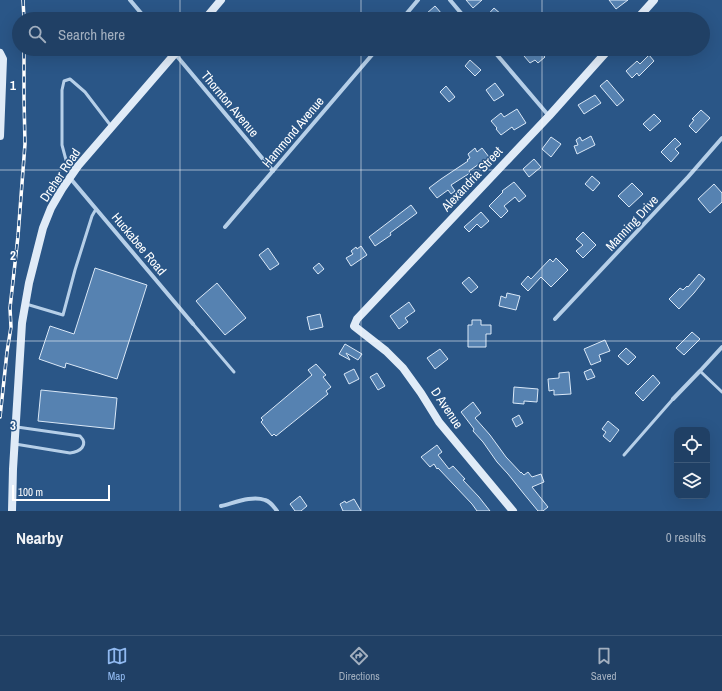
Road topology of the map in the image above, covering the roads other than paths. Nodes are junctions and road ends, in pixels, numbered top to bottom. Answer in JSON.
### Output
{"nodes":[{"id":1,"x":130,"y":0,"type":"edge"},
{"id":2,"x":221,"y":0,"type":"edge"},
{"id":3,"x":418,"y":0,"type":"edge"},
{"id":4,"x":450,"y":0,"type":"edge"},
{"id":5,"x":654,"y":0,"type":"edge"},
{"id":6,"x":140,"y":12,"type":"edge"},
{"id":7,"x":211,"y":12,"type":"edge"},
{"id":8,"x":408,"y":12,"type":"edge"},
{"id":9,"x":460,"y":12,"type":"edge"},
{"id":10,"x":643,"y":12,"type":"edge"},
{"id":11,"x":0,"y":53,"type":"edge"},
{"id":12,"x":171,"y":56,"type":"edge"},
{"id":13,"x":179,"y":56,"type":"edge"},
{"id":14,"x":371,"y":56,"type":"edge"},
{"id":15,"x":498,"y":56,"type":"edge"},
{"id":16,"x":603,"y":56,"type":"edge"},
{"id":17,"x":549,"y":116,"type":"junction"},
{"id":18,"x":112,"y":127,"type":"junction"},
{"id":19,"x":0,"y":136,"type":"edge"},
{"id":20,"x":722,"y":138,"type":"edge"},
{"id":21,"x":76,"y":169,"type":"junction"},
{"id":22,"x":273,"y":171,"type":"junction"},
{"id":23,"x":70,"y":178,"type":"junction"},
{"id":24,"x":96,"y":208,"type":"junction"},
{"id":25,"x":225,"y":227,"type":"dead end"},
{"id":26,"x":25,"y":304,"type":"junction"},
{"id":27,"x":555,"y":320,"type":"dead end"},
{"id":28,"x":193,"y":324,"type":"joint"},
{"id":29,"x":354,"y":326,"type":"joint"},
{"id":30,"x":722,"y":347,"type":"edge"},
{"id":31,"x":234,"y":372,"type":"dead end"},
{"id":32,"x":700,"y":372,"type":"junction"},
{"id":33,"x":722,"y":392,"type":"edge"},
{"id":34,"x":673,"y":399,"type":"joint"},
{"id":35,"x":16,"y":427,"type":"junction"},
{"id":36,"x":14,"y":444,"type":"junction"},
{"id":37,"x":624,"y":454,"type":"dead end"},
{"id":38,"x":221,"y":506,"type":"dead end"},
{"id":39,"x":12,"y":511,"type":"edge"},
{"id":40,"x":277,"y":511,"type":"edge"},
{"id":41,"x":513,"y":511,"type":"edge"}],
"edges":[{"from":1,"to":6,"type":"street"},
{"from":2,"to":7,"type":"street"},
{"from":3,"to":8,"type":"street"},
{"from":4,"to":9,"type":"street"},
{"from":5,"to":10,"type":"street"},
{"from":11,"to":19,"type":"street"},
{"from":12,"to":18,"type":"street","name":"Dreher Road"},
{"from":13,"to":22,"type":"street","name":"Thornton Avenue"},
{"from":14,"to":22,"type":"street","name":"Hammond Avenue"},
{"from":15,"to":17,"type":"street"},
{"from":16,"to":17,"type":"street","name":"Alexandria Street"},
{"from":17,"to":29,"type":"street","name":"Alexandria Street"},
{"from":18,"to":21,"type":"street","name":"Dreher Road"},
{"from":18,"to":21,"type":"lane"},
{"from":20,"to":27,"type":"street","name":"Manning Drive"},
{"from":21,"to":23,"type":"street","name":"Dreher Road"},
{"from":22,"to":25,"type":"street","name":"Hammond Avenue"},
{"from":23,"to":24,"type":"street","name":"Huckabee Road"},
{"from":23,"to":26,"type":"street","name":"Dreher Road"},
{"from":24,"to":26,"type":"lane"},
{"from":24,"to":28,"type":"street","name":"Huckabee Road"},
{"from":26,"to":35,"type":"street","name":"Dreher Road"},
{"from":28,"to":31,"type":"lane"},
{"from":29,"to":41,"type":"street","name":"D Avenue"},
{"from":30,"to":32,"type":"street"},
{"from":32,"to":33,"type":"lane"},
{"from":32,"to":34,"type":"street"},
{"from":34,"to":37,"type":"lane"},
{"from":35,"to":36,"type":"street","name":"Dreher Road"},
{"from":35,"to":36,"type":"lane"},
{"from":36,"to":39,"type":"street","name":"Dreher Road"},
{"from":38,"to":40,"type":"street"}]}
